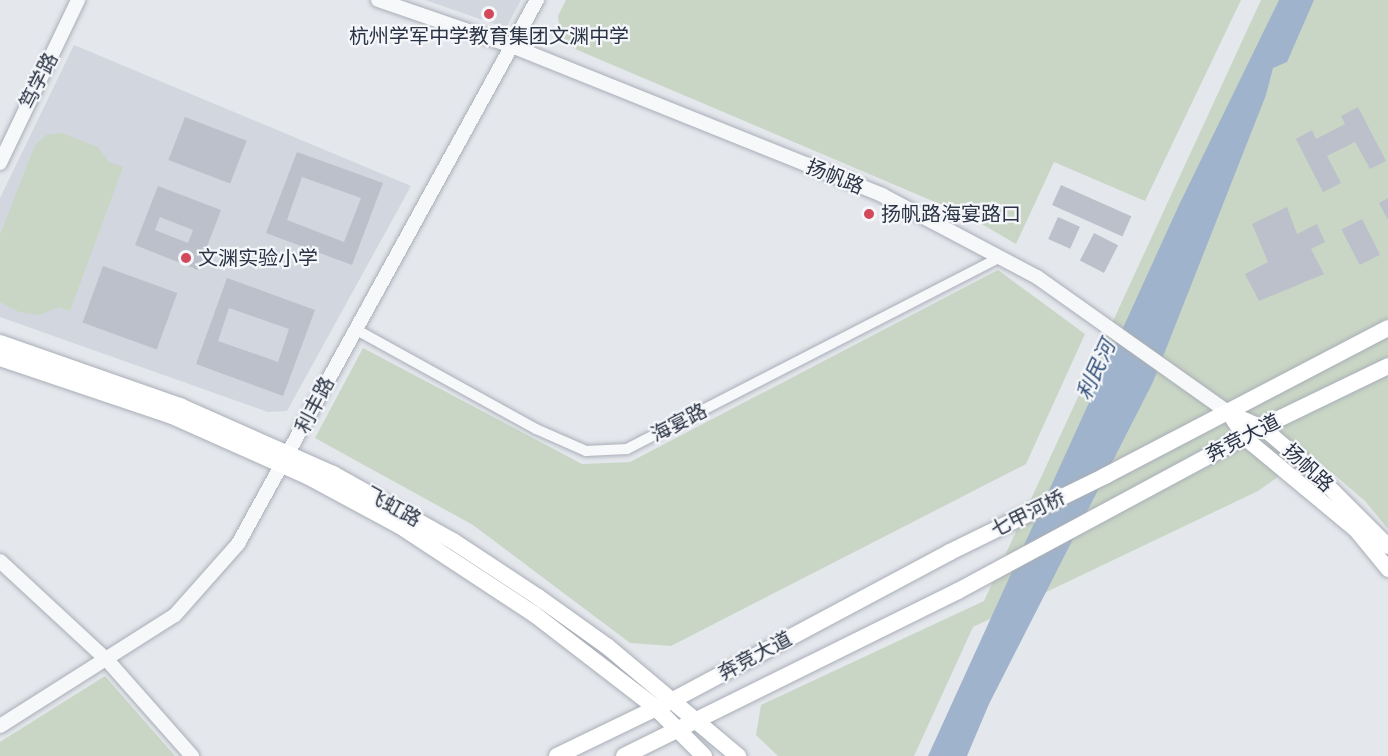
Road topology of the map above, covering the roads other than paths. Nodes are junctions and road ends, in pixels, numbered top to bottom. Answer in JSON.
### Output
{"nodes":[{"id":1,"x":78,"y":0,"type":"edge"},
{"id":2,"x":378,"y":0,"type":"edge"},
{"id":3,"x":537,"y":0,"type":"edge"},
{"id":4,"x":512,"y":46,"type":"junction"},
{"id":5,"x":0,"y":163,"type":"edge"},
{"id":6,"x":999,"y":258,"type":"junction"},
{"id":7,"x":1388,"y":328,"type":"edge"},
{"id":8,"x":355,"y":329,"type":"junction"},
{"id":9,"x":0,"y":343,"type":"edge"},
{"id":10,"x":0,"y":358,"type":"edge"},
{"id":11,"x":1388,"y":366,"type":"edge"},
{"id":12,"x":1228,"y":412,"type":"junction"},
{"id":13,"x":1262,"y":427,"type":"junction"},
{"id":14,"x":1244,"y":437,"type":"junction"},
{"id":15,"x":285,"y":458,"type":"junction"},
{"id":16,"x":1106,"y":476,"type":"joint"},
{"id":17,"x":1100,"y":512,"type":"joint"},
{"id":18,"x":1388,"y":546,"type":"edge"},
{"id":19,"x":950,"y":552,"type":"joint"},
{"id":20,"x":0,"y":561,"type":"edge"},
{"id":21,"x":1388,"y":569,"type":"edge"},
{"id":22,"x":958,"y":591,"type":"joint"},
{"id":23,"x":108,"y":661,"type":"junction"},
{"id":24,"x":673,"y":700,"type":"junction"},
{"id":25,"x":656,"y":708,"type":"junction"},
{"id":26,"x":697,"y":718,"type":"junction"},
{"id":27,"x":0,"y":726,"type":"edge"},
{"id":28,"x":677,"y":729,"type":"junction"},
{"id":29,"x":192,"y":756,"type":"edge"},
{"id":30,"x":557,"y":756,"type":"edge"},
{"id":31,"x":624,"y":756,"type":"edge"},
{"id":32,"x":704,"y":756,"type":"edge"},
{"id":33,"x":738,"y":756,"type":"edge"}],
"edges":[{"from":1,"to":5,"type":"street","name":"笃学路"},
{"from":2,"to":4,"type":"street","name":"扬帆路"},
{"from":3,"to":4,"type":"street","name":"利丰路"},
{"from":4,"to":6,"type":"street","name":"扬帆路"},
{"from":4,"to":8,"type":"street","name":"利丰路"},
{"from":6,"to":8,"type":"street","name":"海宴路"},
{"from":6,"to":12,"type":"street","name":"扬帆路"},
{"from":7,"to":12,"type":"main road","name":"奔竞大道"},
{"from":8,"to":15,"type":"street","name":"利丰路"},
{"from":9,"to":15,"type":"main road","name":"飞虹路"},
{"from":10,"to":15,"type":"main road","name":"飞虹路"},
{"from":11,"to":13,"type":"main road","name":"奔竞大道"},
{"from":12,"to":13,"type":"main road","name":"扬帆路"},
{"from":12,"to":14,"type":"main road"},
{"from":12,"to":16,"type":"main road","name":"奔竞大道"},
{"from":13,"to":14,"type":"main road","name":"奔竞大道"},
{"from":13,"to":18,"type":"main road","name":"扬帆路"},
{"from":14,"to":17,"type":"main road","name":"奔竞大道"},
{"from":14,"to":21,"type":"main road"},
{"from":15,"to":23,"type":"street","name":"利丰路"},
{"from":15,"to":24,"type":"main road","name":"飞虹路"},
{"from":15,"to":25,"type":"main road","name":"飞虹路"},
{"from":16,"to":19,"type":"main road","name":"七甲河桥"},
{"from":17,"to":22,"type":"main road","name":"七甲河桥"},
{"from":19,"to":24,"type":"main road","name":"奔竞大道"},
{"from":20,"to":23,"type":"street"},
{"from":22,"to":26,"type":"main road","name":"奔竞大道"},
{"from":23,"to":27,"type":"street","name":"利丰路"},
{"from":23,"to":29,"type":"street"},
{"from":24,"to":25,"type":"main road","name":"奔竞大道"},
{"from":24,"to":26,"type":"main road","name":"飞虹路"},
{"from":25,"to":28,"type":"main road","name":"飞虹路"},
{"from":25,"to":30,"type":"main road","name":"奔竞大道"},
{"from":26,"to":28,"type":"main road","name":"奔竞大道"},
{"from":26,"to":33,"type":"main road","name":"飞虹路"},
{"from":28,"to":31,"type":"main road","name":"奔竞大道"},
{"from":28,"to":32,"type":"main road","name":"飞虹路"}]}
